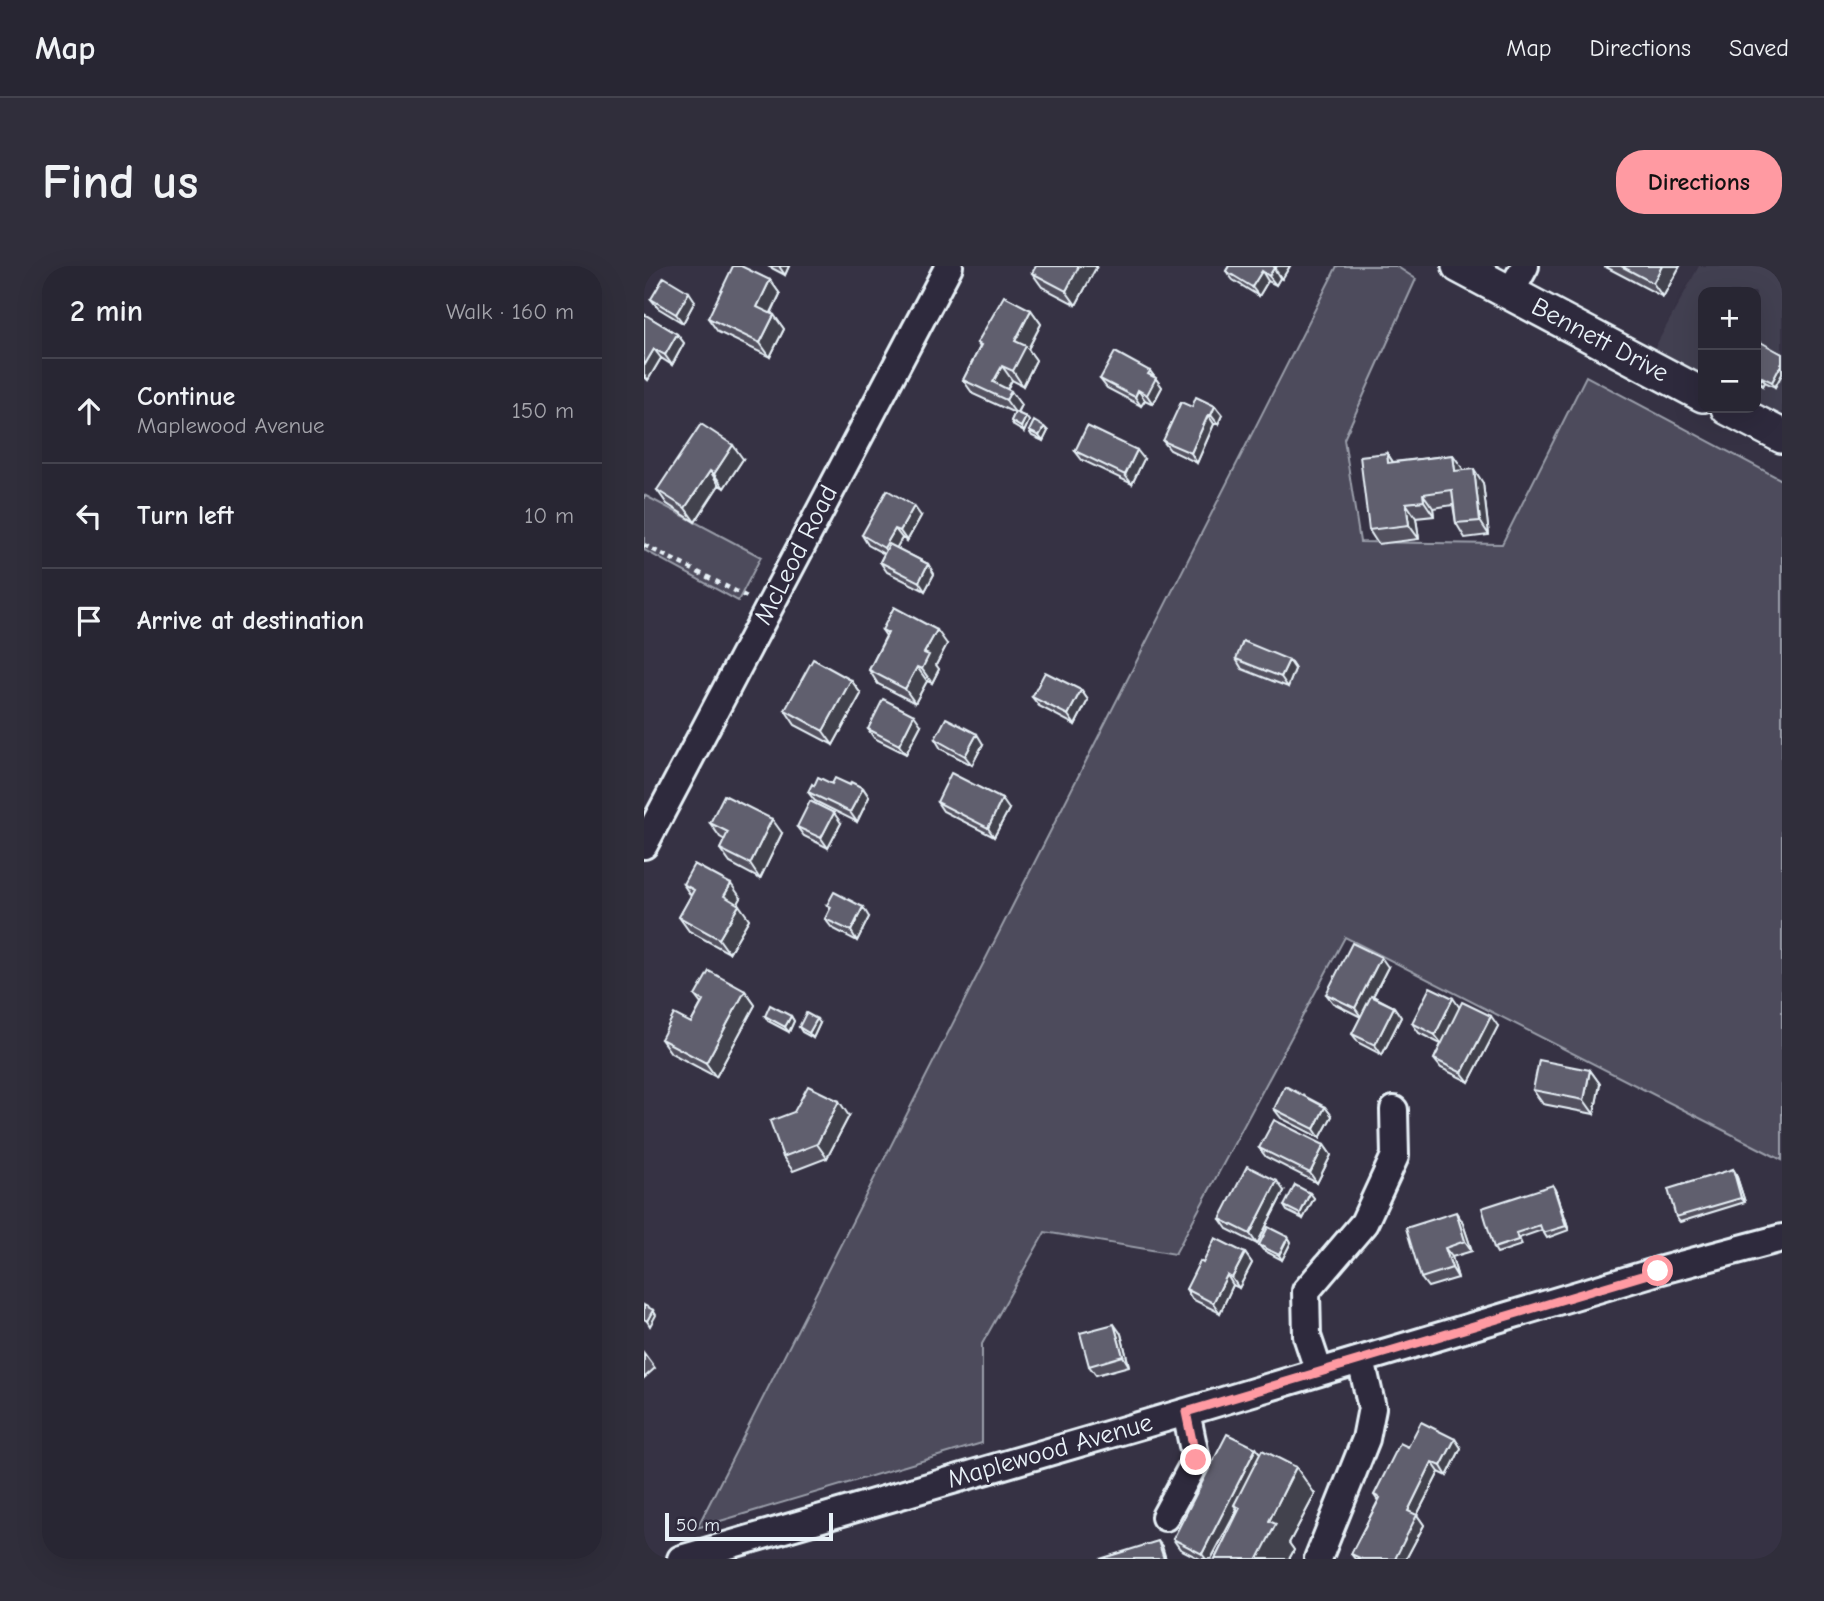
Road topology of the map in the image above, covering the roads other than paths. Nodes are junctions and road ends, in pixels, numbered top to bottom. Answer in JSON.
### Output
{"nodes":[{"id":1,"x":949,"y":266,"type":"edge"},
{"id":2,"x":1459,"y":266,"type":"edge"},
{"id":3,"x":1517,"y":280,"type":"edge"},
{"id":4,"x":1698,"y":392,"type":"edge"},
{"id":5,"x":1738,"y":413,"type":"edge"},
{"id":6,"x":1782,"y":436,"type":"edge"},
{"id":7,"x":644,"y":845,"type":"edge"},
{"id":8,"x":1394,"y":1110,"type":"dead end"},
{"id":9,"x":1782,"y":1238,"type":"edge"},
{"id":10,"x":1361,"y":1360,"type":"junction"},
{"id":11,"x":1319,"y":1372,"type":"junction"},
{"id":12,"x":1186,"y":1412,"type":"junction"},
{"id":13,"x":1166,"y":1517,"type":"dead end"},
{"id":14,"x":681,"y":1559,"type":"edge"},
{"id":15,"x":1318,"y":1559,"type":"edge"}],
"edges":[{"from":1,"to":7,"type":"street","name":"McLeod Road"},
{"from":2,"to":3,"type":"main road","name":"Bennett Drive"},
{"from":3,"to":4,"type":"main road","name":"Bennett Drive"},
{"from":5,"to":6,"type":"main road"},
{"from":8,"to":11,"type":"street"},
{"from":9,"to":10,"type":"street","name":"Maplewood Avenue"},
{"from":10,"to":11,"type":"street","name":"Maplewood Avenue"},
{"from":10,"to":15,"type":"street"},
{"from":11,"to":12,"type":"street","name":"Maplewood Avenue"},
{"from":12,"to":13,"type":"street"},
{"from":12,"to":14,"type":"street","name":"Maplewood Avenue"}]}
